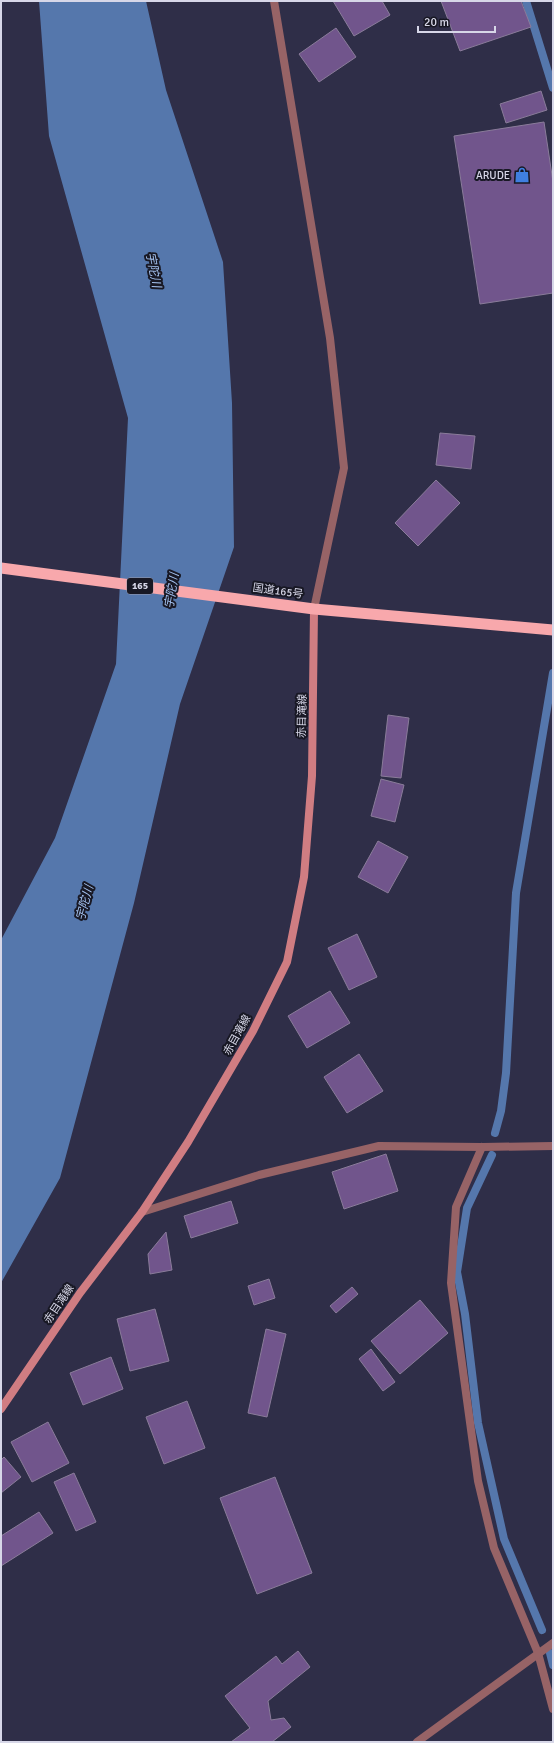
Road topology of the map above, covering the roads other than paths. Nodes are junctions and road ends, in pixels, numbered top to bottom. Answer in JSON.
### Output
{"nodes":[{"id":1,"x":274,"y":1,"type":"edge"},
{"id":2,"x":1,"y":568,"type":"edge"},
{"id":3,"x":314,"y":609,"type":"junction"},
{"id":4,"x":548,"y":629,"type":"edge"},
{"id":5,"x":553,"y":1146,"type":"edge"},
{"id":6,"x":482,"y":1148,"type":"junction"},
{"id":7,"x":142,"y":1212,"type":"junction"},
{"id":8,"x":1,"y":1409,"type":"edge"},
{"id":9,"x":553,"y":1643,"type":"edge"},
{"id":10,"x":538,"y":1653,"type":"junction"},
{"id":11,"x":553,"y":1709,"type":"edge"},
{"id":12,"x":417,"y":1742,"type":"edge"}],
"edges":[{"from":1,"to":3,"type":"street"},
{"from":2,"to":3,"type":"highway","name":"国道165号","number":"165"},
{"from":3,"to":4,"type":"highway","name":"国道165号","number":"165"},
{"from":3,"to":7,"type":"main road","name":"赤目滝線"},
{"from":5,"to":6,"type":"street"},
{"from":6,"to":7,"type":"street"},
{"from":6,"to":10,"type":"street"},
{"from":7,"to":8,"type":"main road","name":"赤目滝線"},
{"from":9,"to":10,"type":"street"},
{"from":10,"to":11,"type":"street"},
{"from":10,"to":12,"type":"street"}]}
